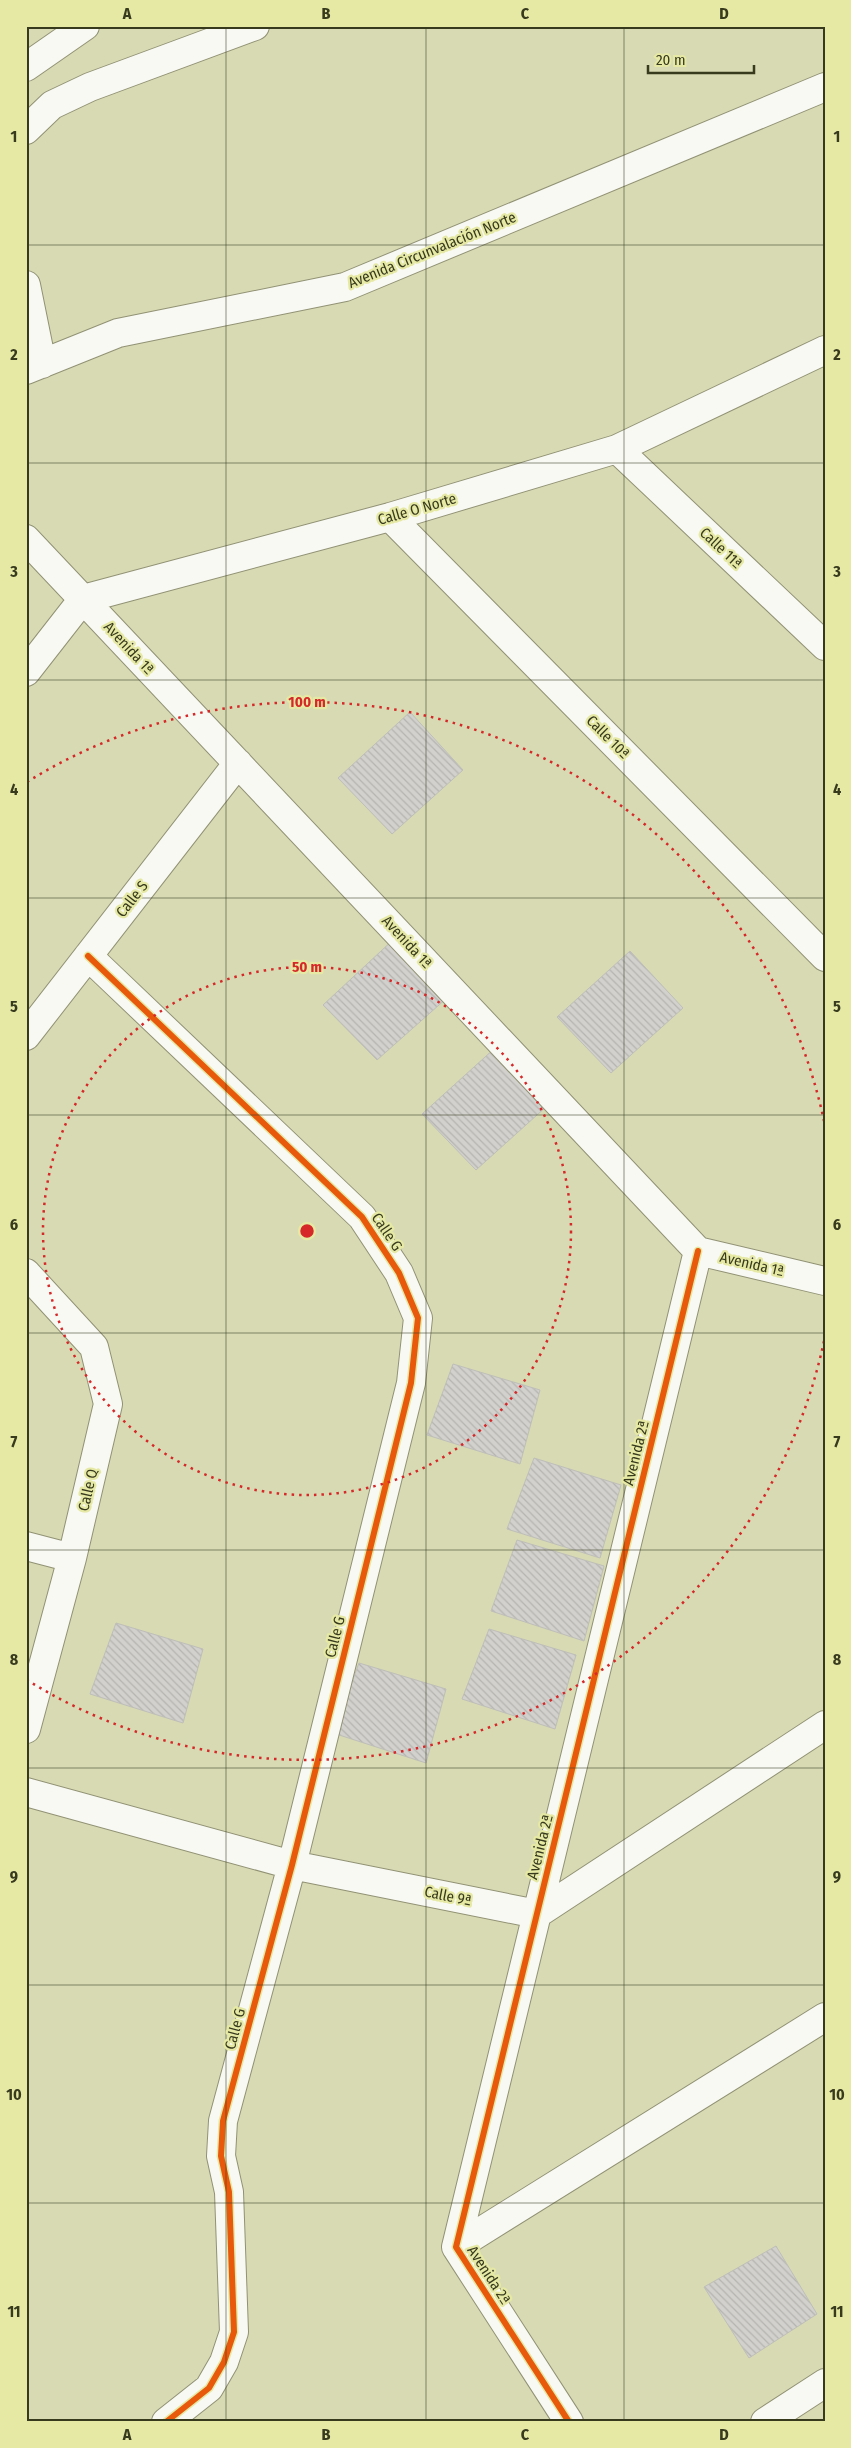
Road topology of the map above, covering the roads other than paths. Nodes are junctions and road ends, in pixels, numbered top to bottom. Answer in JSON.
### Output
{"nodes":[{"id":1,"x":85,"y":26,"type":"edge"},
{"id":2,"x":255,"y":26,"type":"edge"},
{"id":3,"x":26,"y":67,"type":"edge"},
{"id":4,"x":825,"y":88,"type":"edge"},
{"id":5,"x":26,"y":130,"type":"edge"},
{"id":6,"x":26,"y":284,"type":"edge"},
{"id":7,"x":825,"y":350,"type":"edge"},
{"id":8,"x":34,"y":367,"type":"edge"},
{"id":9,"x":617,"y":449,"type":"junction"},
{"id":10,"x":390,"y":517,"type":"junction"},
{"id":11,"x":26,"y":539,"type":"edge"},
{"id":12,"x":83,"y":599,"type":"junction"},
{"id":13,"x":825,"y":646,"type":"edge"},
{"id":14,"x":26,"y":672,"type":"edge"},
{"id":15,"x":238,"y":763,"type":"junction"},
{"id":16,"x":88,"y":956,"type":"junction"},
{"id":17,"x":825,"y":957,"type":"edge"},
{"id":18,"x":26,"y":1036,"type":"edge"},
{"id":19,"x":698,"y":1251,"type":"junction"},
{"id":20,"x":26,"y":1273,"type":"edge"},
{"id":21,"x":825,"y":1281,"type":"edge"},
{"id":22,"x":26,"y":1546,"type":"edge"},
{"id":23,"x":72,"y":1558,"type":"junction"},
{"id":24,"x":825,"y":1726,"type":"edge"},
{"id":25,"x":26,"y":1729,"type":"edge"},
{"id":26,"x":26,"y":1792,"type":"edge"},
{"id":27,"x":292,"y":1865,"type":"junction"},
{"id":28,"x":537,"y":1914,"type":"junction"},
{"id":29,"x":825,"y":2017,"type":"edge"},
{"id":30,"x":456,"y":2247,"type":"junction"},
{"id":31,"x":825,"y":2383,"type":"edge"},
{"id":32,"x":166,"y":2422,"type":"edge"},
{"id":33,"x":569,"y":2422,"type":"edge"},
{"id":34,"x":765,"y":2422,"type":"edge"}],
"edges":[{"from":1,"to":3,"type":"street"},
{"from":2,"to":5,"type":"street"},
{"from":4,"to":8,"type":"street","name":"Avenida Circunvalación Norte"},
{"from":6,"to":8,"type":"street"},
{"from":7,"to":9,"type":"street","name":"Calle O Norte"},
{"from":9,"to":10,"type":"street","name":"Calle O Norte"},
{"from":9,"to":13,"type":"street","name":"Calle 11ª"},
{"from":10,"to":12,"type":"street","name":"Calle O Norte"},
{"from":10,"to":17,"type":"street","name":"Calle 10ª"},
{"from":11,"to":12,"type":"street","name":"Avenida 1ª"},
{"from":12,"to":14,"type":"street"},
{"from":12,"to":15,"type":"street","name":"Avenida 1ª"},
{"from":15,"to":16,"type":"street","name":"Calle S"},
{"from":15,"to":19,"type":"street","name":"Avenida 1ª"},
{"from":16,"to":18,"type":"street","name":"Calle S"},
{"from":16,"to":27,"type":"street","name":"Calle G"},
{"from":19,"to":21,"type":"street","name":"Avenida 1ª"},
{"from":19,"to":28,"type":"street","name":"Avenida 2ª"},
{"from":20,"to":23,"type":"street","name":"Calle Q"},
{"from":22,"to":23,"type":"street"},
{"from":23,"to":25,"type":"street","name":"Calle Q"},
{"from":24,"to":28,"type":"street"},
{"from":26,"to":27,"type":"street","name":"Calle 9ª"},
{"from":27,"to":28,"type":"street","name":"Calle 9ª"},
{"from":27,"to":32,"type":"street","name":"Calle G"},
{"from":28,"to":30,"type":"street","name":"Avenida 2ª"},
{"from":29,"to":30,"type":"street"},
{"from":30,"to":33,"type":"street","name":"Avenida 2ª"},
{"from":31,"to":34,"type":"street"}]}
